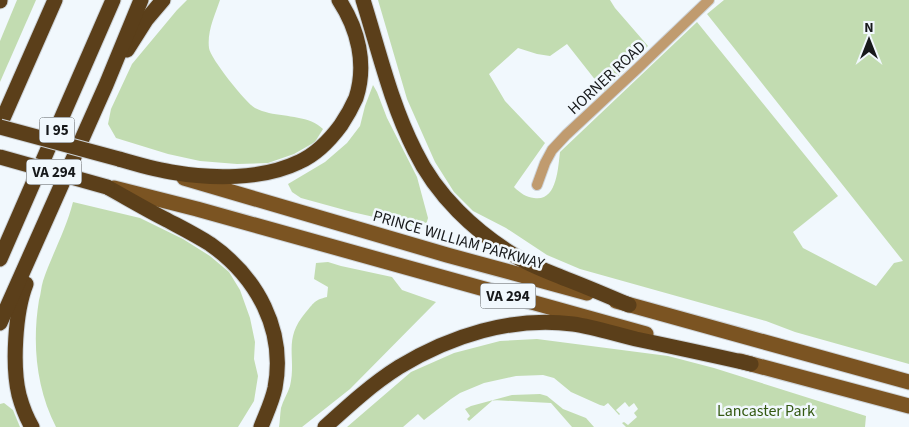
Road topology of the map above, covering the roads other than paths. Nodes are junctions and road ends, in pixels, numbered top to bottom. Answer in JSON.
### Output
{"nodes":[{"id":1,"x":55,"y":0,"type":"edge"},
{"id":2,"x":113,"y":0,"type":"edge"},
{"id":3,"x":141,"y":0,"type":"edge"},
{"id":4,"x":163,"y":0,"type":"edge"},
{"id":5,"x":339,"y":0,"type":"edge"},
{"id":6,"x":363,"y":0,"type":"edge"},
{"id":7,"x":709,"y":0,"type":"edge"},
{"id":8,"x":106,"y":85,"type":"junction"},
{"id":9,"x":0,"y":126,"type":"edge"},
{"id":10,"x":0,"y":157,"type":"edge"},
{"id":11,"x":119,"y":159,"type":"junction"},
{"id":12,"x":537,"y":185,"type":"dead end"},
{"id":13,"x":107,"y":187,"type":"junction"},
{"id":14,"x":50,"y":212,"type":"junction"},
{"id":15,"x":14,"y":226,"type":"junction"},
{"id":16,"x":0,"y":255,"type":"edge"},
{"id":17,"x":0,"y":259,"type":"edge"},
{"id":18,"x":629,"y":305,"type":"junction"},
{"id":19,"x":0,"y":323,"type":"edge"},
{"id":20,"x":751,"y":364,"type":"junction"},
{"id":21,"x":909,"y":382,"type":"edge"},
{"id":22,"x":909,"y":406,"type":"edge"},
{"id":23,"x":32,"y":427,"type":"edge"},
{"id":24,"x":260,"y":427,"type":"edge"},
{"id":25,"x":324,"y":427,"type":"edge"}],
"edges":[{"from":1,"to":9,"type":"highway"},
{"from":2,"to":15,"type":"highway","number":"I 95"},
{"from":3,"to":8,"type":"highway"},
{"from":4,"to":8,"type":"highway"},
{"from":5,"to":11,"type":"highway"},
{"from":6,"to":18,"type":"highway"},
{"from":7,"to":12,"type":"street","name":"HORNER ROAD"},
{"from":8,"to":14,"type":"highway"},
{"from":9,"to":11,"type":"highway","name":"PRINCE WILLIAM PARKWAY","number":"VA 294","bridge":true},
{"from":10,"to":13,"type":"highway","number":"VA 294","bridge":true},
{"from":11,"to":18,"type":"main road","name":"PRINCE WILLIAM PARKWAY","number":"VA 294"},
{"from":13,"to":20,"type":"main road","number":"VA 294"},
{"from":13,"to":24,"type":"highway"},
{"from":14,"to":19,"type":"highway"},
{"from":14,"to":23,"type":"highway"},
{"from":15,"to":16,"type":"highway"},
{"from":15,"to":17,"type":"highway","number":"I 95"},
{"from":18,"to":21,"type":"main road","name":"PRINCE WILLIAM PARKWAY","number":"VA 294"},
{"from":20,"to":22,"type":"main road","number":"VA 294"},
{"from":20,"to":25,"type":"highway"}]}
